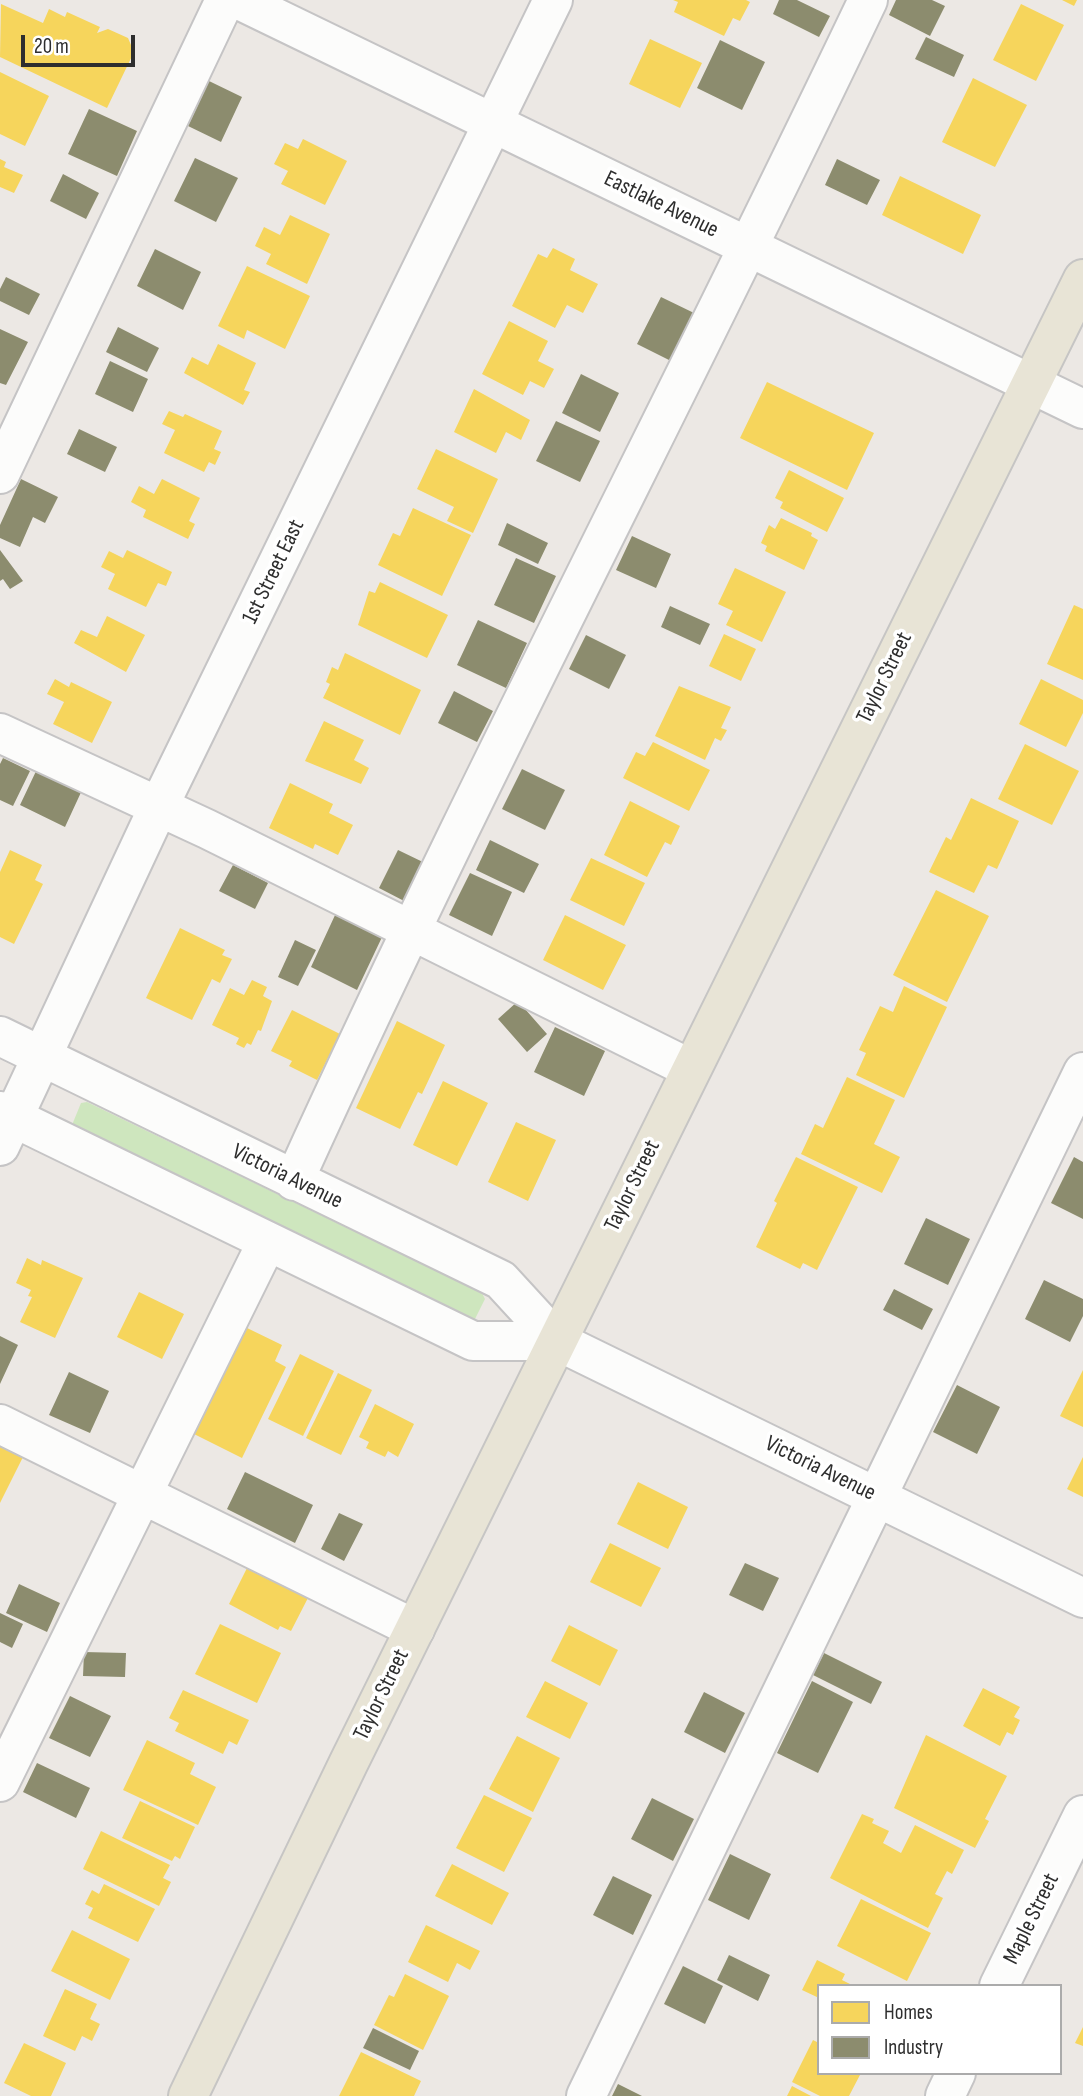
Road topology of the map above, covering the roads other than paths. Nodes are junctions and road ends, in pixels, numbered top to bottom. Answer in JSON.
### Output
{"nodes":[{"id":1,"x":225,"y":0,"type":"edge"},
{"id":2,"x":239,"y":0,"type":"edge"},
{"id":3,"x":553,"y":0,"type":"edge"},
{"id":4,"x":868,"y":0,"type":"edge"},
{"id":5,"x":492,"y":124,"type":"junction"},
{"id":6,"x":751,"y":247,"type":"junction"},
{"id":7,"x":1083,"y":279,"type":"edge"},
{"id":8,"x":1030,"y":385,"type":"junction"},
{"id":9,"x":1083,"y":409,"type":"edge"},
{"id":10,"x":0,"y":474,"type":"edge"},
{"id":11,"x":0,"y":733,"type":"edge"},
{"id":12,"x":158,"y":808,"type":"junction"},
{"id":13,"x":410,"y":932,"type":"junction"},
{"id":14,"x":0,"y":1036,"type":"edge"},
{"id":15,"x":41,"y":1056,"type":"junction"},
{"id":16,"x":691,"y":1069,"type":"junction"},
{"id":17,"x":1083,"y":1072,"type":"edge"},
{"id":18,"x":5,"y":1125,"type":"edge"},
{"id":19,"x":294,"y":1181,"type":"junction"},
{"id":20,"x":267,"y":1242,"type":"junction"},
{"id":21,"x":557,"y":1340,"type":"junction"},
{"id":22,"x":0,"y":1424,"type":"edge"},
{"id":23,"x":141,"y":1493,"type":"junction"},
{"id":24,"x":876,"y":1496,"type":"junction"},
{"id":25,"x":1083,"y":1598,"type":"edge"},
{"id":26,"x":415,"y":1629,"type":"junction"},
{"id":27,"x":0,"y":1783,"type":"edge"},
{"id":28,"x":1083,"y":1815,"type":"edge"},
{"id":29,"x":1000,"y":1984,"type":"edge"},
{"id":30,"x":955,"y":2075,"type":"edge"},
{"id":31,"x":188,"y":2096,"type":"edge"},
{"id":32,"x":586,"y":2096,"type":"edge"},
{"id":33,"x":945,"y":2096,"type":"edge"}],
"edges":[{"from":1,"to":10,"type":"street"},
{"from":2,"to":5,"type":"street","name":"Eastlake Avenue"},
{"from":3,"to":5,"type":"street","name":"1st Street East"},
{"from":4,"to":6,"type":"street"},
{"from":5,"to":6,"type":"street","name":"Eastlake Avenue"},
{"from":5,"to":12,"type":"street","name":"1st Street East"},
{"from":6,"to":8,"type":"street","name":"Eastlake Avenue"},
{"from":6,"to":13,"type":"street"},
{"from":7,"to":8,"type":"main road","name":"Taylor Street"},
{"from":8,"to":9,"type":"street","name":"Eastlake Avenue"},
{"from":8,"to":16,"type":"main road","name":"Taylor Street"},
{"from":11,"to":12,"type":"street"},
{"from":12,"to":13,"type":"street"},
{"from":12,"to":15,"type":"street","name":"1st Street East"},
{"from":13,"to":16,"type":"street"},
{"from":13,"to":19,"type":"street"},
{"from":14,"to":15,"type":"street","name":"Victoria Avenue"},
{"from":15,"to":18,"type":"street","name":"1st Street East"},
{"from":15,"to":19,"type":"street","name":"Victoria Avenue"},
{"from":16,"to":21,"type":"main road","name":"Taylor Street"},
{"from":17,"to":24,"type":"street"},
{"from":18,"to":20,"type":"street","name":"Victoria Avenue"},
{"from":19,"to":21,"type":"street","name":"Victoria Avenue"},
{"from":20,"to":21,"type":"street","name":"Victoria Avenue"},
{"from":20,"to":23,"type":"street"},
{"from":21,"to":24,"type":"street","name":"Victoria Avenue"},
{"from":21,"to":26,"type":"main road","name":"Taylor Street"},
{"from":22,"to":23,"type":"street"},
{"from":23,"to":26,"type":"street"},
{"from":23,"to":27,"type":"street"},
{"from":24,"to":25,"type":"street","name":"Victoria Avenue"},
{"from":24,"to":32,"type":"street"},
{"from":26,"to":31,"type":"main road","name":"Taylor Street"},
{"from":28,"to":29,"type":"street","name":"Maple Street"},
{"from":30,"to":33,"type":"street"}]}
